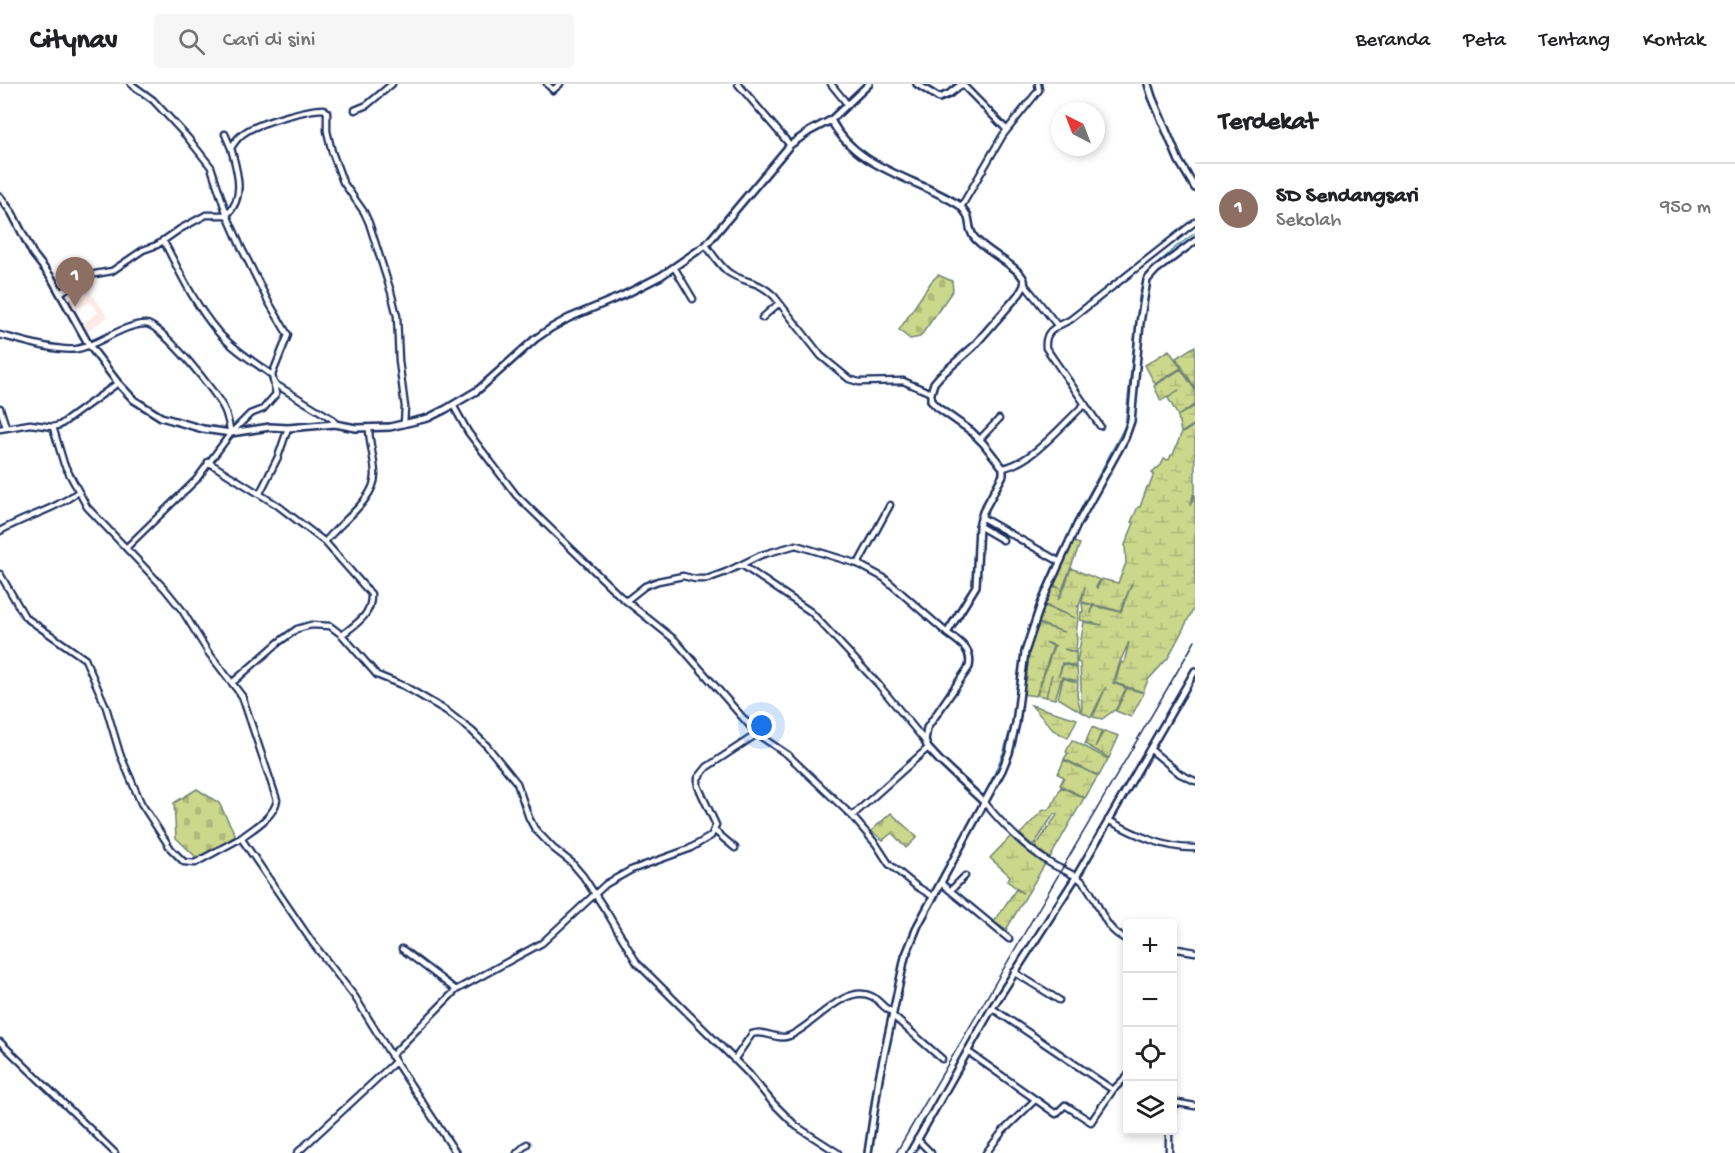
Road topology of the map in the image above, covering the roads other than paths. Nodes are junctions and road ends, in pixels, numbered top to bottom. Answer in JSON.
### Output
{"nodes":[{"id":1,"x":131,"y":84,"type":"edge"},
{"id":2,"x":392,"y":84,"type":"edge"},
{"id":3,"x":547,"y":84,"type":"edge"},
{"id":4,"x":560,"y":84,"type":"edge"},
{"id":5,"x":738,"y":84,"type":"edge"},
{"id":6,"x":831,"y":84,"type":"edge"},
{"id":7,"x":869,"y":84,"type":"edge"},
{"id":8,"x":917,"y":84,"type":"edge"},
{"id":9,"x":962,"y":84,"type":"edge"},
{"id":10,"x":1038,"y":84,"type":"edge"},
{"id":11,"x":1148,"y":84,"type":"edge"},
{"id":12,"x":848,"y":105,"type":"junction"},
{"id":13,"x":355,"y":110,"type":"dead end"},
{"id":14,"x":831,"y":120,"type":"junction"},
{"id":15,"x":1007,"y":130,"type":"junction"},
{"id":16,"x":225,"y":134,"type":"dead end"},
{"id":17,"x":790,"y":145,"type":"junction"},
{"id":18,"x":231,"y":148,"type":"junction"},
{"id":19,"x":1195,"y":188,"type":"edge"},
{"id":20,"x":0,"y":197,"type":"edge"},
{"id":21,"x":961,"y":207,"type":"junction"},
{"id":22,"x":227,"y":215,"type":"junction"},
{"id":23,"x":1195,"y":222,"type":"edge"},
{"id":24,"x":163,"y":240,"type":"junction"},
{"id":25,"x":1195,"y":241,"type":"edge"},
{"id":26,"x":706,"y":245,"type":"junction"},
{"id":27,"x":674,"y":267,"type":"junction"},
{"id":28,"x":1024,"y":285,"type":"junction"},
{"id":29,"x":60,"y":293,"type":"junction"},
{"id":30,"x":693,"y":298,"type":"dead end"},
{"id":31,"x":779,"y":303,"type":"junction"},
{"id":32,"x":762,"y":318,"type":"dead end"},
{"id":33,"x":1057,"y":325,"type":"junction"},
{"id":34,"x":0,"y":335,"type":"edge"},
{"id":35,"x":89,"y":345,"type":"junction"},
{"id":36,"x":272,"y":375,"type":"junction"},
{"id":37,"x":118,"y":383,"type":"junction"},
{"id":38,"x":275,"y":384,"type":"junction"},
{"id":39,"x":931,"y":393,"type":"junction"},
{"id":40,"x":1085,"y":404,"type":"junction"},
{"id":41,"x":453,"y":405,"type":"junction"},
{"id":42,"x":0,"y":408,"type":"edge"},
{"id":43,"x":999,"y":419,"type":"dead end"},
{"id":44,"x":336,"y":424,"type":"junction"},
{"id":45,"x":404,"y":424,"type":"junction"},
{"id":46,"x":1100,"y":426,"type":"dead end"},
{"id":47,"x":6,"y":427,"type":"junction"},
{"id":48,"x":53,"y":427,"type":"junction"},
{"id":49,"x":288,"y":428,"type":"junction"},
{"id":50,"x":369,"y":428,"type":"junction"},
{"id":51,"x":0,"y":429,"type":"edge"},
{"id":52,"x":231,"y":433,"type":"junction"},
{"id":53,"x":980,"y":439,"type":"junction"},
{"id":54,"x":208,"y":462,"type":"junction"},
{"id":55,"x":1003,"y":468,"type":"junction"},
{"id":56,"x":78,"y":492,"type":"junction"},
{"id":57,"x":260,"y":493,"type":"junction"},
{"id":58,"x":890,"y":505,"type":"dead end"},
{"id":59,"x":981,"y":517,"type":"junction"},
{"id":60,"x":978,"y":526,"type":"junction"},
{"id":61,"x":0,"y":531,"type":"edge"},
{"id":62,"x":1003,"y":540,"type":"dead end"},
{"id":63,"x":325,"y":542,"type":"junction"},
{"id":64,"x":126,"y":548,"type":"junction"},
{"id":65,"x":1058,"y":561,"type":"junction"},
{"id":66,"x":858,"y":564,"type":"junction"},
{"id":67,"x":742,"y":565,"type":"junction"},
{"id":68,"x":0,"y":574,"type":"edge"},
{"id":69,"x":626,"y":601,"type":"junction"},
{"id":70,"x":948,"y":633,"type":"junction"},
{"id":71,"x":342,"y":635,"type":"junction"},
{"id":72,"x":1195,"y":671,"type":"edge"},
{"id":73,"x":232,"y":683,"type":"junction"},
{"id":74,"x":757,"y":734,"type":"junction"},
{"id":75,"x":925,"y":741,"type":"junction"},
{"id":76,"x":928,"y":748,"type":"junction"},
{"id":77,"x":1150,"y":749,"type":"junction"},
{"id":78,"x":1195,"y":781,"type":"edge"},
{"id":79,"x":984,"y":803,"type":"junction"},
{"id":80,"x":852,"y":816,"type":"junction"},
{"id":81,"x":1108,"y":820,"type":"junction"},
{"id":82,"x":715,"y":831,"type":"junction"},
{"id":83,"x":241,"y":838,"type":"junction"},
{"id":84,"x":735,"y":848,"type":"dead end"},
{"id":85,"x":1195,"y":848,"type":"edge"},
{"id":86,"x":965,"y":876,"type":"dead end"},
{"id":87,"x":1076,"y":877,"type":"junction"},
{"id":88,"x":941,"y":883,"type":"junction"},
{"id":89,"x":951,"y":890,"type":"junction"},
{"id":90,"x":594,"y":895,"type":"junction"},
{"id":91,"x":931,"y":896,"type":"junction"},
{"id":92,"x":1123,"y":938,"type":"edge"},
{"id":93,"x":1009,"y":939,"type":"dead end"},
{"id":94,"x":402,"y":949,"type":"dead end"},
{"id":95,"x":1177,"y":949,"type":"edge"},
{"id":96,"x":1195,"y":951,"type":"edge"},
{"id":97,"x":1014,"y":972,"type":"junction"},
{"id":98,"x":456,"y":990,"type":"junction"},
{"id":99,"x":1059,"y":1000,"type":"dead end"},
{"id":100,"x":992,"y":1008,"type":"junction"},
{"id":101,"x":891,"y":1012,"type":"junction"},
{"id":102,"x":0,"y":1042,"type":"edge"},
{"id":103,"x":967,"y":1051,"type":"junction"},
{"id":104,"x":391,"y":1056,"type":"junction"},
{"id":105,"x":942,"y":1059,"type":"dead end"},
{"id":106,"x":734,"y":1060,"type":"junction"},
{"id":107,"x":395,"y":1062,"type":"junction"},
{"id":108,"x":1123,"y":1080,"type":"edge"},
{"id":109,"x":1113,"y":1090,"type":"junction"},
{"id":110,"x":1035,"y":1100,"type":"junction"},
{"id":111,"x":1177,"y":1103,"type":"edge"},
{"id":112,"x":1195,"y":1106,"type":"edge"},
{"id":113,"x":1169,"y":1135,"type":"edge"},
{"id":114,"x":917,"y":1139,"type":"junction"},
{"id":115,"x":527,"y":1144,"type":"dead end"},
{"id":116,"x":115,"y":1153,"type":"edge"},
{"id":117,"x":297,"y":1153,"type":"edge"},
{"id":118,"x":456,"y":1153,"type":"edge"},
{"id":119,"x":517,"y":1153,"type":"edge"},
{"id":120,"x":838,"y":1153,"type":"edge"},
{"id":121,"x":868,"y":1153,"type":"edge"},
{"id":122,"x":910,"y":1153,"type":"edge"},
{"id":123,"x":931,"y":1153,"type":"edge"},
{"id":124,"x":986,"y":1153,"type":"edge"},
{"id":125,"x":1169,"y":1153,"type":"edge"}],
"edges":[{"from":1,"to":22,"type":"street"},
{"from":2,"to":13,"type":"street"},
{"from":3,"to":4,"type":"street"},
{"from":5,"to":17,"type":"street"},
{"from":6,"to":12,"type":"street"},
{"from":7,"to":12,"type":"street"},
{"from":8,"to":9,"type":"street"},
{"from":9,"to":15,"type":"street"},
{"from":10,"to":15,"type":"street"},
{"from":11,"to":19,"type":"street"},
{"from":12,"to":14,"type":"street"},
{"from":14,"to":17,"type":"street"},
{"from":14,"to":21,"type":"street"},
{"from":15,"to":21,"type":"street"},
{"from":16,"to":18,"type":"street"},
{"from":17,"to":26,"type":"street"},
{"from":18,"to":22,"type":"street"},
{"from":18,"to":45,"type":"street"},
{"from":20,"to":29,"type":"street"},
{"from":21,"to":28,"type":"street"},
{"from":22,"to":24,"type":"street"},
{"from":22,"to":36,"type":"street"},
{"from":23,"to":33,"type":"street"},
{"from":24,"to":29,"type":"street"},
{"from":24,"to":36,"type":"street"},
{"from":25,"to":65,"type":"street"},
{"from":26,"to":27,"type":"street"},
{"from":26,"to":31,"type":"street"},
{"from":27,"to":30,"type":"street"},
{"from":27,"to":41,"type":"street"},
{"from":28,"to":33,"type":"street"},
{"from":28,"to":39,"type":"street"},
{"from":29,"to":35,"type":"street"},
{"from":31,"to":32,"type":"street"},
{"from":31,"to":39,"type":"street"},
{"from":33,"to":40,"type":"street"},
{"from":34,"to":35,"type":"street"},
{"from":35,"to":37,"type":"street"},
{"from":35,"to":52,"type":"street"},
{"from":36,"to":38,"type":"street"},
{"from":37,"to":48,"type":"street"},
{"from":37,"to":52,"type":"street"},
{"from":38,"to":44,"type":"street"},
{"from":38,"to":52,"type":"street"},
{"from":39,"to":53,"type":"street"},
{"from":40,"to":46,"type":"street"},
{"from":40,"to":55,"type":"street"},
{"from":41,"to":45,"type":"street"},
{"from":41,"to":69,"type":"street"},
{"from":42,"to":47,"type":"street"},
{"from":43,"to":53,"type":"street"},
{"from":44,"to":49,"type":"street"},
{"from":44,"to":50,"type":"street"},
{"from":45,"to":50,"type":"street"},
{"from":47,"to":48,"type":"street"},
{"from":47,"to":51,"type":"street"},
{"from":48,"to":56,"type":"street"},
{"from":49,"to":52,"type":"street"},
{"from":49,"to":57,"type":"street"},
{"from":50,"to":63,"type":"street"},
{"from":52,"to":54,"type":"street"},
{"from":53,"to":55,"type":"street"},
{"from":54,"to":57,"type":"street"},
{"from":54,"to":64,"type":"street"},
{"from":55,"to":59,"type":"street"},
{"from":56,"to":61,"type":"street"},
{"from":56,"to":64,"type":"street"},
{"from":57,"to":63,"type":"street"},
{"from":58,"to":66,"type":"street"},
{"from":59,"to":60,"type":"street"},
{"from":59,"to":65,"type":"street"},
{"from":60,"to":62,"type":"street"},
{"from":60,"to":70,"type":"street"},
{"from":63,"to":71,"type":"street"},
{"from":64,"to":73,"type":"street"},
{"from":65,"to":79,"type":"street"},
{"from":66,"to":67,"type":"street"},
{"from":66,"to":70,"type":"street"},
{"from":67,"to":69,"type":"street"},
{"from":67,"to":75,"type":"street"},
{"from":68,"to":83,"type":"street"},
{"from":69,"to":74,"type":"street"},
{"from":70,"to":75,"type":"street"},
{"from":71,"to":73,"type":"street"},
{"from":71,"to":90,"type":"street"},
{"from":72,"to":77,"type":"street"},
{"from":73,"to":83,"type":"street"},
{"from":74,"to":80,"type":"street"},
{"from":74,"to":82,"type":"street"},
{"from":75,"to":76,"type":"street"},
{"from":76,"to":79,"type":"street"},
{"from":76,"to":80,"type":"street"},
{"from":77,"to":78,"type":"street"},
{"from":77,"to":81,"type":"street"},
{"from":79,"to":87,"type":"street"},
{"from":79,"to":88,"type":"street"},
{"from":80,"to":91,"type":"street"},
{"from":81,"to":85,"type":"street"},
{"from":81,"to":87,"type":"street"},
{"from":82,"to":84,"type":"street"},
{"from":82,"to":90,"type":"street"},
{"from":83,"to":104,"type":"street"},
{"from":86,"to":89,"type":"street"},
{"from":87,"to":92,"type":"street"},
{"from":87,"to":97,"type":"street"},
{"from":88,"to":89,"type":"street"},
{"from":88,"to":91,"type":"street"},
{"from":89,"to":93,"type":"street"},
{"from":90,"to":98,"type":"street"},
{"from":90,"to":106,"type":"street"},
{"from":91,"to":101,"type":"street"},
{"from":94,"to":98,"type":"street"},
{"from":95,"to":96,"type":"street"},
{"from":97,"to":99,"type":"street"},
{"from":97,"to":100,"type":"street"},
{"from":98,"to":104,"type":"street"},
{"from":100,"to":103,"type":"street"},
{"from":100,"to":109,"type":"street"},
{"from":101,"to":105,"type":"street"},
{"from":101,"to":106,"type":"street"},
{"from":101,"to":121,"type":"street"},
{"from":102,"to":116,"type":"street"},
{"from":103,"to":110,"type":"street"},
{"from":103,"to":114,"type":"street"},
{"from":104,"to":107,"type":"street"},
{"from":106,"to":120,"type":"street"},
{"from":107,"to":117,"type":"street"},
{"from":107,"to":118,"type":"street"},
{"from":108,"to":109,"type":"street"},
{"from":109,"to":110,"type":"street"},
{"from":110,"to":124,"type":"street"},
{"from":111,"to":112,"type":"street"},
{"from":113,"to":125,"type":"street"},
{"from":114,"to":122,"type":"street"},
{"from":114,"to":123,"type":"street"},
{"from":115,"to":119,"type":"street"}]}
